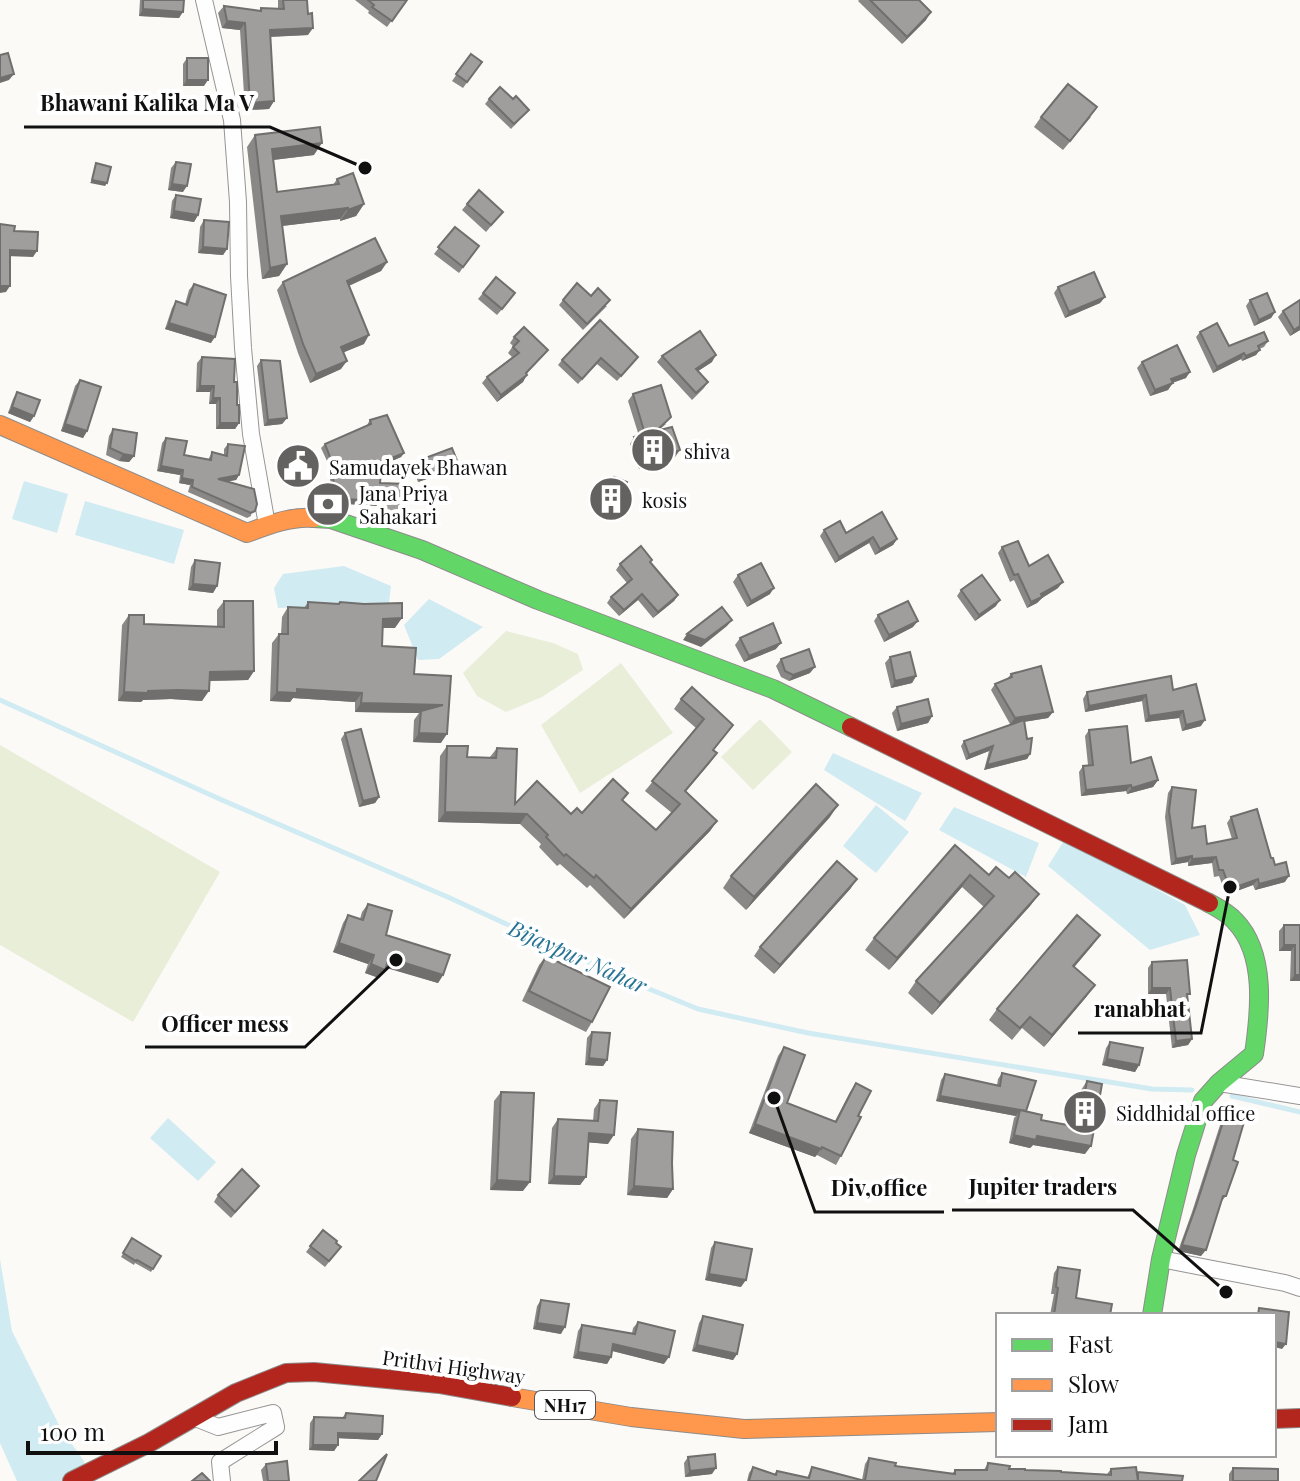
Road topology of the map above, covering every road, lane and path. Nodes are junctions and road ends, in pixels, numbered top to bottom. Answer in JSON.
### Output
{"nodes":[{"id":1,"x":204,"y":0,"type":"edge"},
{"id":2,"x":0,"y":425,"type":"edge"},
{"id":3,"x":267,"y":525,"type":"junction"},
{"id":4,"x":1219,"y":1083,"type":"junction"},
{"id":5,"x":1300,"y":1096,"type":"edge"},
{"id":6,"x":1161,"y":1259,"type":"junction"},
{"id":7,"x":1300,"y":1288,"type":"edge"},
{"id":8,"x":1152,"y":1313,"type":"edge"},
{"id":9,"x":193,"y":1417,"type":"junction"},
{"id":10,"x":1300,"y":1418,"type":"edge"},
{"id":11,"x":1276,"y":1419,"type":"edge"},
{"id":12,"x":996,"y":1422,"type":"edge"},
{"id":13,"x":72,"y":1481,"type":"edge"},
{"id":14,"x":222,"y":1481,"type":"edge"}],
"edges":[{"from":1,"to":3,"type":"street"},
{"from":2,"to":3,"type":"main road"},
{"from":3,"to":4,"type":"main road"},
{"from":4,"to":5,"type":"street"},
{"from":4,"to":6,"type":"main road"},
{"from":6,"to":7,"type":"street"},
{"from":6,"to":8,"type":"main road"},
{"from":9,"to":12,"type":"main road","name":"Prithvi Highway","number":"NH17"},
{"from":9,"to":13,"type":"main road","name":"Prithvi Highway","number":"NH17"},
{"from":9,"to":14,"type":"street"},
{"from":10,"to":11,"type":"main road"}]}
